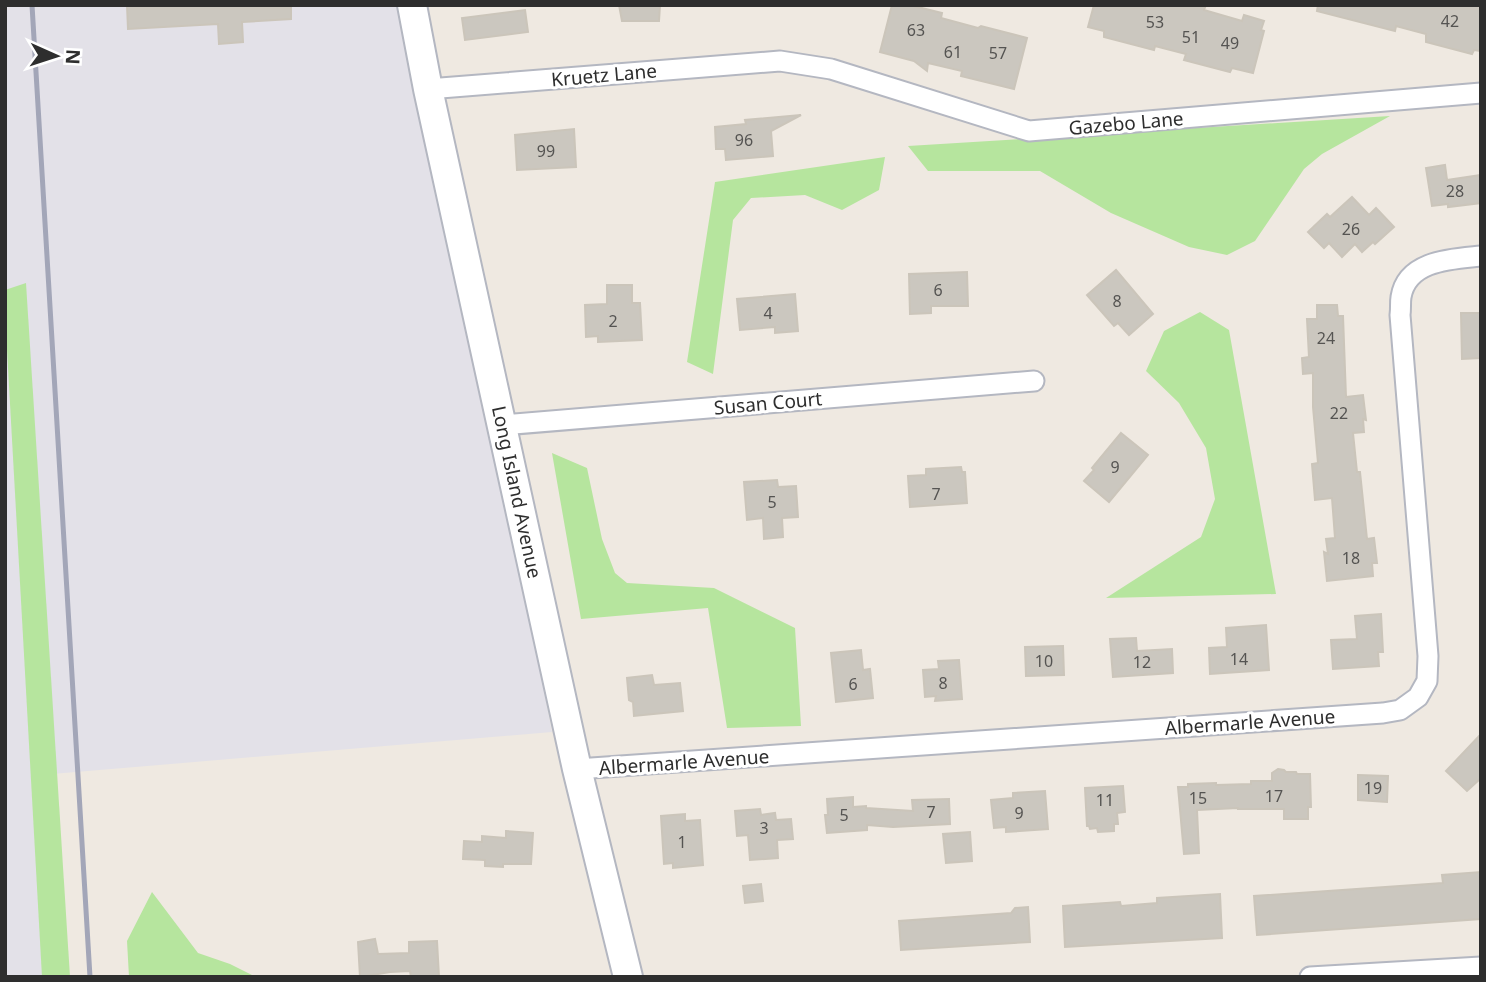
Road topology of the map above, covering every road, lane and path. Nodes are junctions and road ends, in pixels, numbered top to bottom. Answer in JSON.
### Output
{"nodes":[{"id":1,"x":412,"y":5,"type":"edge"},
{"id":2,"x":780,"y":61,"type":"joint"},
{"id":3,"x":428,"y":89,"type":"junction"},
{"id":4,"x":1481,"y":93,"type":"edge"},
{"id":5,"x":1481,"y":256,"type":"edge"},
{"id":6,"x":1034,"y":381,"type":"dead end"},
{"id":7,"x":503,"y":425,"type":"junction"},
{"id":8,"x":578,"y":769,"type":"junction"},
{"id":9,"x":1475,"y":970,"type":"edge"},
{"id":10,"x":628,"y":977,"type":"edge"},
{"id":11,"x":1310,"y":977,"type":"edge"}],
"edges":[{"from":1,"to":3,"type":"street","name":"Long Island Avenue"},
{"from":2,"to":3,"type":"street","name":"Kruetz Lane"},
{"from":2,"to":4,"type":"street","name":"Gazebo Lane"},
{"from":3,"to":7,"type":"street","name":"Long Island Avenue"},
{"from":5,"to":8,"type":"street","name":"Albermarle Avenue"},
{"from":6,"to":7,"type":"street","name":"Susan Court"},
{"from":7,"to":8,"type":"street","name":"Long Island Avenue"},
{"from":8,"to":10,"type":"street","name":"Long Island Avenue"},
{"from":9,"to":11,"type":"street"}]}
